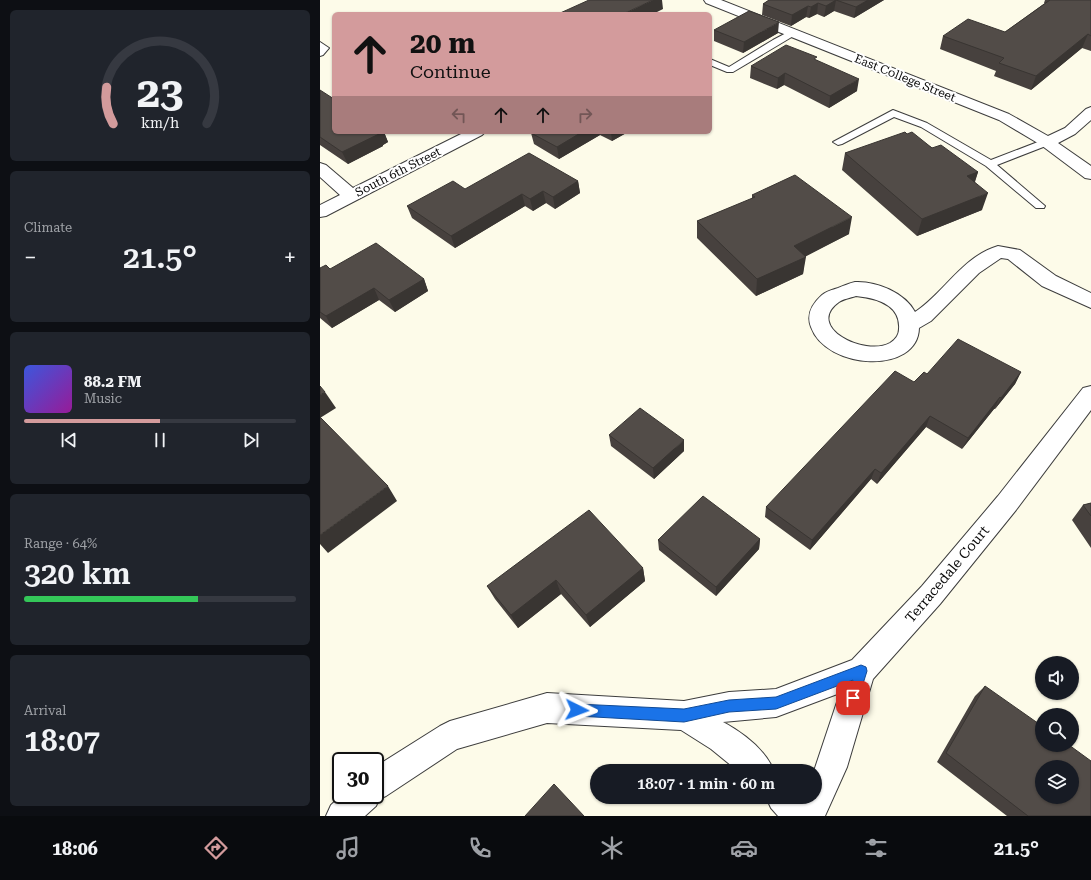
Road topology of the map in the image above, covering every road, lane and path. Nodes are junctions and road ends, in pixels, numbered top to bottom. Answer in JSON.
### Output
{"nodes":[{"id":1,"x":710,"y":0,"type":"edge"},
{"id":2,"x":730,"y":3,"type":"edge"},
{"id":3,"x":712,"y":12,"type":"edge"},
{"id":4,"x":792,"y":33,"type":"junction"},
{"id":5,"x":320,"y":45,"type":"edge"},
{"id":6,"x":320,"y":53,"type":"edge"},
{"id":7,"x":712,"y":63,"type":"edge"},
{"id":8,"x":1091,"y":112,"type":"edge"},
{"id":9,"x":473,"y":134,"type":"edge"},
{"id":10,"x":838,"y":142,"type":"dead end"},
{"id":11,"x":1047,"y":142,"type":"junction"},
{"id":12,"x":990,"y":164,"type":"junction"},
{"id":13,"x":320,"y":168,"type":"edge"},
{"id":14,"x":1091,"y":174,"type":"edge"},
{"id":15,"x":352,"y":196,"type":"junction"},
{"id":16,"x":1040,"y":206,"type":"dead end"},
{"id":17,"x":320,"y":212,"type":"edge"},
{"id":18,"x":1091,"y":301,"type":"edge"},
{"id":19,"x":910,"y":324,"type":"dead end"},
{"id":20,"x":1091,"y":394,"type":"edge"},
{"id":21,"x":861,"y":671,"type":"junction"},
{"id":22,"x":684,"y":716,"type":"junction"},
{"id":23,"x":753,"y":764,"type":"edge"},
{"id":24,"x":384,"y":779,"type":"edge"},
{"id":25,"x":355,"y":804,"type":"edge"},
{"id":26,"x":788,"y":804,"type":"edge"},
{"id":27,"x":342,"y":816,"type":"edge"},
{"id":28,"x":798,"y":816,"type":"edge"},
{"id":29,"x":809,"y":816,"type":"edge"}],
"edges":[{"from":1,"to":2,"type":"street","name":"East College Street"},
{"from":2,"to":3,"type":"street"},
{"from":2,"to":4,"type":"street","name":"East College Street"},
{"from":4,"to":7,"type":"lane"},
{"from":4,"to":11,"type":"street","name":"East College Street"},
{"from":5,"to":6,"type":"lane"},
{"from":8,"to":11,"type":"street"},
{"from":9,"to":15,"type":"street","name":"South 6th Street"},
{"from":10,"to":12,"type":"lane"},
{"from":11,"to":12,"type":"lane"},
{"from":11,"to":14,"type":"street","name":"East College Street"},
{"from":12,"to":16,"type":"lane"},
{"from":13,"to":15,"type":"street"},
{"from":15,"to":17,"type":"street","name":"South 6th Street"},
{"from":18,"to":19,"type":"street"},
{"from":20,"to":21,"type":"street","name":"Terracedale Court"},
{"from":21,"to":22,"type":"street"},
{"from":21,"to":29,"type":"street","name":"Terracedale Court"},
{"from":22,"to":23,"type":"street"},
{"from":22,"to":24,"type":"street"},
{"from":25,"to":27,"type":"street"},
{"from":26,"to":28,"type":"street"}]}
